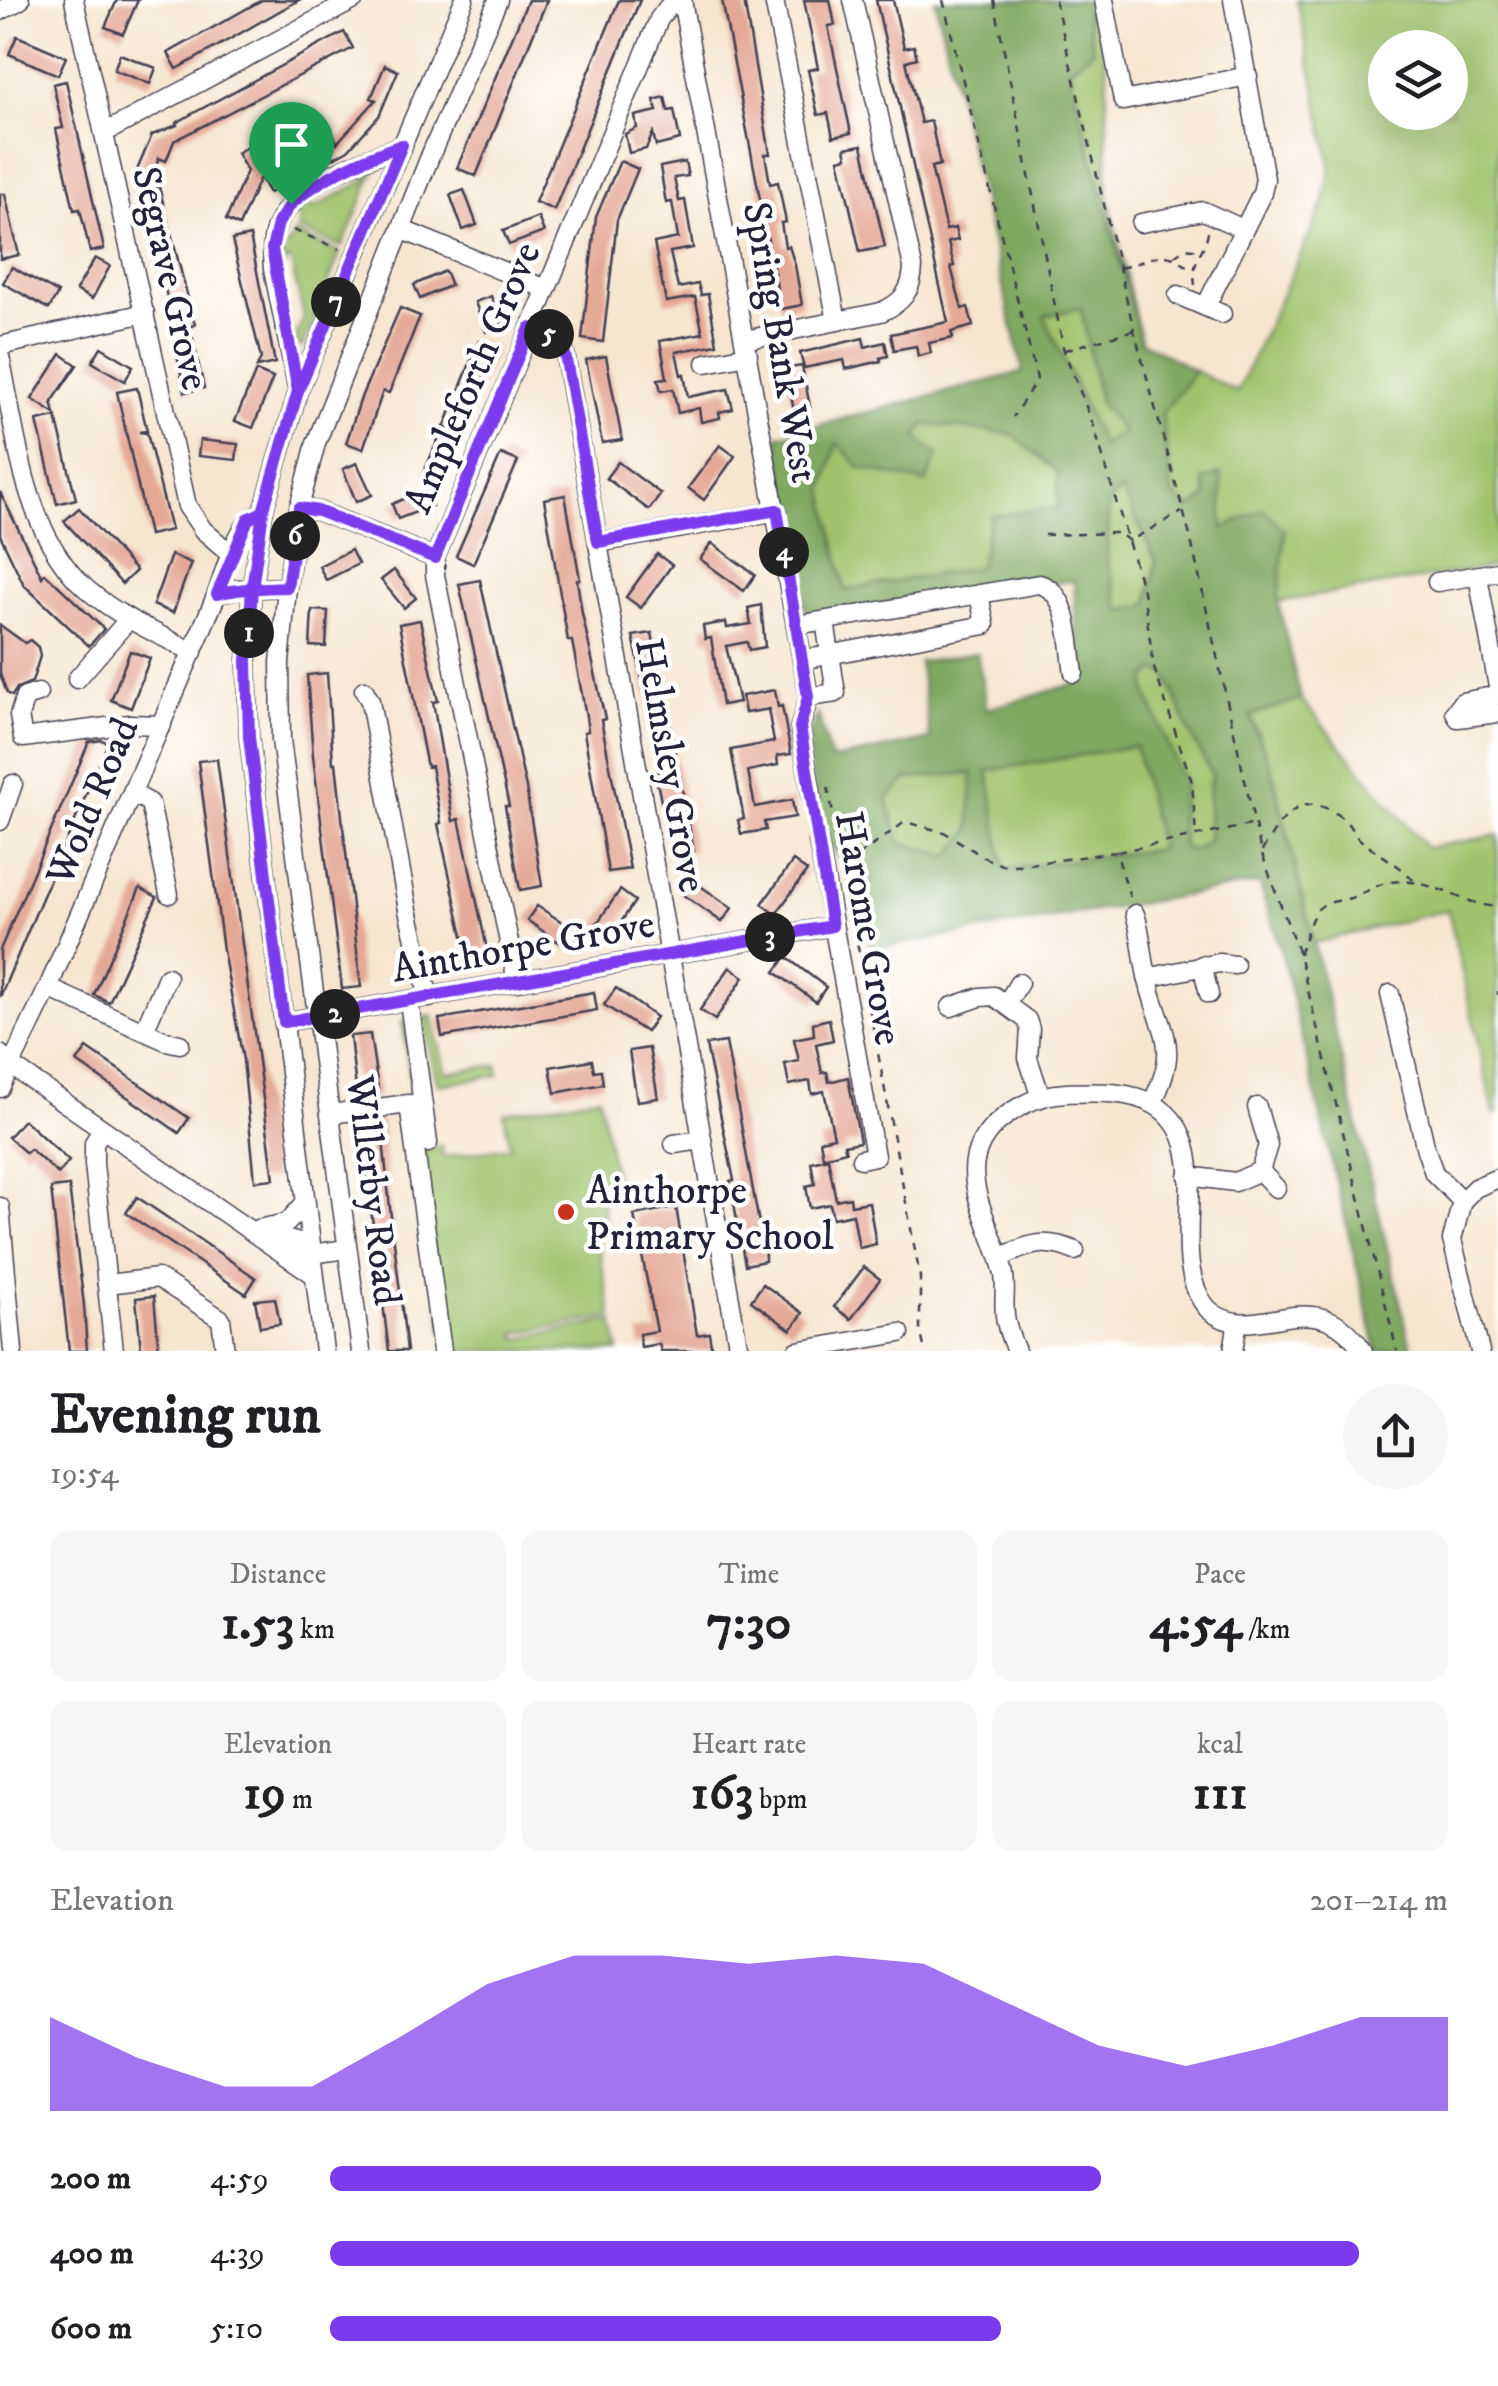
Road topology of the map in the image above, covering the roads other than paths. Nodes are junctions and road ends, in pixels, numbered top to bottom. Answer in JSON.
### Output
{"nodes":[{"id":1,"x":20,"y":0,"type":"edge"},
{"id":2,"x":74,"y":0,"type":"edge"},
{"id":3,"x":354,"y":0,"type":"edge"},
{"id":4,"x":464,"y":0,"type":"edge"},
{"id":5,"x":498,"y":0,"type":"edge"},
{"id":6,"x":682,"y":0,"type":"edge"},
{"id":7,"x":774,"y":0,"type":"edge"},
{"id":8,"x":853,"y":0,"type":"edge"},
{"id":9,"x":1104,"y":0,"type":"edge"},
{"id":10,"x":1233,"y":0,"type":"edge"},
{"id":11,"x":0,"y":11,"type":"edge"},
{"id":12,"x":1248,"y":76,"type":"junction"},
{"id":13,"x":104,"y":133,"type":"junction"},
{"id":14,"x":402,"y":145,"type":"junction"},
{"id":15,"x":1141,"y":224,"type":"dead end"},
{"id":16,"x":1243,"y":229,"type":"junction"},
{"id":17,"x":402,"y":230,"type":"junction"},
{"id":18,"x":546,"y":289,"type":"junction"},
{"id":19,"x":1199,"y":304,"type":"road end"},
{"id":20,"x":145,"y":314,"type":"junction"},
{"id":21,"x":837,"y":321,"type":"junction"},
{"id":22,"x":530,"y":328,"type":"junction"},
{"id":23,"x":0,"y":346,"type":"edge"},
{"id":24,"x":746,"y":348,"type":"junction"},
{"id":25,"x":0,"y":357,"type":"edge"},
{"id":26,"x":706,"y":364,"type":"dead end"},
{"id":27,"x":298,"y":391,"type":"junction"},
{"id":28,"x":299,"y":508,"type":"junction"},
{"id":29,"x":777,"y":510,"type":"junction"},
{"id":30,"x":263,"y":512,"type":"junction"},
{"id":31,"x":598,"y":542,"type":"junction"},
{"id":32,"x":231,"y":554,"type":"junction"},
{"id":33,"x":435,"y":558,"type":"junction"},
{"id":34,"x":1498,"y":572,"type":"edge"},
{"id":35,"x":1478,"y":576,"type":"junction"},
{"id":36,"x":1437,"y":582,"type":"dead end"},
{"id":37,"x":287,"y":587,"type":"junction"},
{"id":38,"x":252,"y":588,"type":"junction"},
{"id":39,"x":217,"y":594,"type":"junction"},
{"id":40,"x":979,"y":594,"type":"junction"},
{"id":41,"x":128,"y":620,"type":"junction"},
{"id":42,"x":824,"y":621,"type":"junction"},
{"id":43,"x":797,"y":625,"type":"junction"},
{"id":44,"x":193,"y":652,"type":"junction"},
{"id":45,"x":829,"y":653,"type":"junction"},
{"id":46,"x":802,"y":660,"type":"junction"},
{"id":47,"x":1074,"y":673,"type":"dead end"},
{"id":48,"x":77,"y":678,"type":"dead end"},
{"id":49,"x":1498,"y":687,"type":"edge"},
{"id":50,"x":364,"y":690,"type":"dead end"},
{"id":51,"x":38,"y":693,"type":"dead end"},
{"id":52,"x":1498,"y":696,"type":"edge"},
{"id":53,"x":808,"y":697,"type":"junction"},
{"id":54,"x":1498,"y":713,"type":"edge"},
{"id":55,"x":162,"y":725,"type":"junction"},
{"id":56,"x":14,"y":784,"type":"dead end"},
{"id":57,"x":132,"y":794,"type":"junction"},
{"id":58,"x":812,"y":797,"type":"dead end"},
{"id":59,"x":0,"y":820,"type":"edge"},
{"id":60,"x":818,"y":840,"type":"dead end"},
{"id":61,"x":169,"y":894,"type":"dead end"},
{"id":62,"x":1135,"y":914,"type":"road end"},
{"id":63,"x":832,"y":926,"type":"junction"},
{"id":64,"x":670,"y":956,"type":"junction"},
{"id":65,"x":1235,"y":965,"type":"dead end"},
{"id":66,"x":1202,"y":966,"type":"junction"},
{"id":67,"x":167,"y":976,"type":"dead end"},
{"id":68,"x":1147,"y":978,"type":"junction"},
{"id":69,"x":516,"y":982,"type":"junction"},
{"id":70,"x":1019,"y":984,"type":"dead end"},
{"id":71,"x":48,"y":988,"type":"junction"},
{"id":72,"x":1210,"y":994,"type":"dead end"},
{"id":73,"x":1390,"y":994,"type":"dead end"},
{"id":74,"x":428,"y":998,"type":"junction"},
{"id":75,"x":408,"y":1001,"type":"junction"},
{"id":76,"x":1007,"y":1003,"type":"junction"},
{"id":77,"x":951,"y":1006,"type":"dead end"},
{"id":78,"x":317,"y":1017,"type":"junction"},
{"id":79,"x":284,"y":1022,"type":"junction"},
{"id":80,"x":144,"y":1031,"type":"junction"},
{"id":81,"x":180,"y":1044,"type":"dead end"},
{"id":82,"x":6,"y":1061,"type":"edge"},
{"id":83,"x":0,"y":1088,"type":"edge"},
{"id":84,"x":1042,"y":1098,"type":"junction"},
{"id":85,"x":1152,"y":1103,"type":"junction"},
{"id":86,"x":1257,"y":1106,"type":"dead end"},
{"id":87,"x":330,"y":1114,"type":"junction"},
{"id":88,"x":102,"y":1129,"type":"junction"},
{"id":89,"x":702,"y":1140,"type":"junction"},
{"id":90,"x":428,"y":1142,"type":"dead end"},
{"id":91,"x":674,"y":1144,"type":"dead end"},
{"id":92,"x":861,"y":1159,"type":"dead end"},
{"id":93,"x":1260,"y":1171,"type":"junction"},
{"id":94,"x":1188,"y":1176,"type":"junction"},
{"id":95,"x":1498,"y":1178,"type":"edge"},
{"id":96,"x":1276,"y":1188,"type":"dead end"},
{"id":97,"x":1462,"y":1201,"type":"junction"},
{"id":98,"x":306,"y":1204,"type":"junction"},
{"id":99,"x":0,"y":1207,"type":"edge"},
{"id":100,"x":248,"y":1226,"type":"junction"},
{"id":101,"x":348,"y":1250,"type":"junction"},
{"id":102,"x":1075,"y":1251,"type":"dead end"},
{"id":103,"x":311,"y":1254,"type":"junction"},
{"id":104,"x":1000,"y":1258,"type":"junction"},
{"id":105,"x":313,"y":1274,"type":"junction"},
{"id":106,"x":107,"y":1284,"type":"junction"},
{"id":107,"x":1237,"y":1326,"type":"junction"},
{"id":108,"x":900,"y":1332,"type":"dead end"},
{"id":109,"x":13,"y":1351,"type":"edge"},
{"id":110,"x":114,"y":1351,"type":"edge"},
{"id":111,"x":225,"y":1351,"type":"edge"},
{"id":112,"x":324,"y":1351,"type":"edge"},
{"id":113,"x":361,"y":1351,"type":"edge"},
{"id":114,"x":442,"y":1351,"type":"edge"},
{"id":115,"x":739,"y":1351,"type":"edge"},
{"id":116,"x":798,"y":1351,"type":"edge"},
{"id":117,"x":1016,"y":1351,"type":"edge"},
{"id":118,"x":1233,"y":1351,"type":"edge"},
{"id":119,"x":1363,"y":1351,"type":"edge"},
{"id":120,"x":1480,"y":1351,"type":"edge"}],
"edges":[{"from":1,"to":11,"type":"street"},
{"from":2,"to":13,"type":"street","name":"Segrave Grove"},
{"from":3,"to":13,"type":"street"},
{"from":4,"to":14,"type":"street","name":"Willerby Road"},
{"from":5,"to":17,"type":"street","name":"Willerby Road"},
{"from":6,"to":18,"type":"street","name":"Ampleforth Grove"},
{"from":6,"to":24,"type":"street","name":"Spring Bank West"},
{"from":7,"to":21,"type":"street"},
{"from":8,"to":21,"type":"street"},
{"from":9,"to":12,"type":"street"},
{"from":10,"to":12,"type":"street"},
{"from":12,"to":16,"type":"street"},
{"from":13,"to":20,"type":"street","name":"Segrave Grove"},
{"from":14,"to":27,"type":"street","name":"Willerby Road"},
{"from":14,"to":27,"type":"street"},
{"from":15,"to":16,"type":"street"},
{"from":16,"to":19,"type":"street"},
{"from":17,"to":18,"type":"street"},
{"from":17,"to":28,"type":"street","name":"Willerby Road"},
{"from":18,"to":22,"type":"street","name":"Ampleforth Grove"},
{"from":20,"to":23,"type":"street"},
{"from":20,"to":32,"type":"street","name":"Segrave Grove"},
{"from":21,"to":24,"type":"street"},
{"from":22,"to":31,"type":"street","name":"Helmsley Grove"},
{"from":22,"to":33,"type":"street","name":"Ampleforth Grove"},
{"from":24,"to":26,"type":"street"},
{"from":24,"to":29,"type":"street","name":"Spring Bank West"},
{"from":25,"to":41,"type":"street"},
{"from":27,"to":30,"type":"street","name":"Willerby Road"},
{"from":28,"to":33,"type":"street"},
{"from":28,"to":37,"type":"street","name":"Willerby Road"},
{"from":29,"to":31,"type":"street"},
{"from":29,"to":43,"type":"street","name":"Spring Bank West"},
{"from":30,"to":32,"type":"street","name":"Wold Road"},
{"from":30,"to":38,"type":"street","name":"Willerby Road"},
{"from":31,"to":64,"type":"street","name":"Helmsley Grove"},
{"from":32,"to":39,"type":"street","name":"Wold Road"},
{"from":33,"to":69,"type":"street","name":"Ampleforth Grove"},
{"from":34,"to":35,"type":"street"},
{"from":35,"to":36,"type":"street"},
{"from":35,"to":49,"type":"street"},
{"from":37,"to":38,"type":"street"},
{"from":37,"to":78,"type":"street","name":"Willerby Road"},
{"from":38,"to":39,"type":"street"},
{"from":38,"to":79,"type":"street","name":"Willerby Road"},
{"from":39,"to":44,"type":"street","name":"Wold Road"},
{"from":40,"to":42,"type":"street"},
{"from":40,"to":45,"type":"street"},
{"from":40,"to":47,"type":"street"},
{"from":41,"to":44,"type":"street"},
{"from":41,"to":48,"type":"street"},
{"from":42,"to":43,"type":"street"},
{"from":42,"to":45,"type":"street"},
{"from":43,"to":46,"type":"street","name":"Spring Bank West"},
{"from":44,"to":55,"type":"street","name":"Wold Road"},
{"from":45,"to":46,"type":"street"},
{"from":45,"to":53,"type":"street"},
{"from":46,"to":53,"type":"street","name":"Spring Bank West"},
{"from":50,"to":74,"type":"street"},
{"from":51,"to":55,"type":"street"},
{"from":52,"to":54,"type":"street"},
{"from":53,"to":58,"type":"street","name":"Harome Grove"},
{"from":55,"to":57,"type":"street","name":"Wold Road"},
{"from":56,"to":59,"type":"street"},
{"from":57,"to":61,"type":"street"},
{"from":57,"to":71,"type":"street","name":"Wold Road"},
{"from":60,"to":63,"type":"street","name":"Harome Grove"},
{"from":62,"to":68,"type":"street"},
{"from":63,"to":64,"type":"street","name":"Ainthorpe Grove"},
{"from":63,"to":92,"type":"street","name":"Harome Grove"},
{"from":64,"to":69,"type":"street","name":"Ainthorpe Grove"},
{"from":64,"to":89,"type":"street","name":"Helmsley Grove"},
{"from":65,"to":66,"type":"street"},
{"from":66,"to":68,"type":"street"},
{"from":66,"to":72,"type":"street"},
{"from":67,"to":80,"type":"street"},
{"from":68,"to":85,"type":"street"},
{"from":69,"to":74,"type":"street","name":"Ainthorpe Grove"},
{"from":70,"to":76,"type":"street"},
{"from":71,"to":80,"type":"street"},
{"from":71,"to":82,"type":"street","name":"Wold Road"},
{"from":73,"to":97,"type":"street"},
{"from":74,"to":75,"type":"street","name":"Ainthorpe Grove"},
{"from":75,"to":78,"type":"street","name":"Ainthorpe Grove"},
{"from":75,"to":90,"type":"street"},
{"from":76,"to":77,"type":"street"},
{"from":76,"to":84,"type":"street"},
{"from":78,"to":79,"type":"street","name":"Ainthorpe Grove"},
{"from":78,"to":87,"type":"street","name":"Willerby Road"},
{"from":79,"to":98,"type":"street","name":"Willerby Road"},
{"from":80,"to":81,"type":"street"},
{"from":82,"to":83,"type":"street","name":"Wold Road"},
{"from":82,"to":88,"type":"street"},
{"from":84,"to":85,"type":"street"},
{"from":84,"to":104,"type":"street"},
{"from":85,"to":94,"type":"street"},
{"from":86,"to":93,"type":"street"},
{"from":87,"to":101,"type":"street","name":"Willerby Road"},
{"from":87,"to":114,"type":"street"},
{"from":88,"to":100,"type":"street"},
{"from":88,"to":106,"type":"street"},
{"from":89,"to":91,"type":"street"},
{"from":89,"to":115,"type":"street","name":"Helmsley Grove"},
{"from":93,"to":94,"type":"street"},
{"from":93,"to":96,"type":"street"},
{"from":94,"to":107,"type":"street"},
{"from":95,"to":97,"type":"street"},
{"from":97,"to":120,"type":"street"},
{"from":98,"to":100,"type":"street"},
{"from":98,"to":103,"type":"street","name":"Willerby Road"},
{"from":99,"to":109,"type":"street"},
{"from":100,"to":103,"type":"street"},
{"from":100,"to":105,"type":"street"},
{"from":101,"to":103,"type":"street"},
{"from":101,"to":113,"type":"street","name":"Willerby Road"},
{"from":102,"to":104,"type":"street"},
{"from":103,"to":105,"type":"street","name":"Willerby Road"},
{"from":104,"to":117,"type":"street"},
{"from":105,"to":112,"type":"street","name":"Willerby Road"},
{"from":106,"to":110,"type":"street"},
{"from":106,"to":111,"type":"street"},
{"from":107,"to":118,"type":"street"},
{"from":107,"to":119,"type":"street"},
{"from":108,"to":116,"type":"street"}]}
